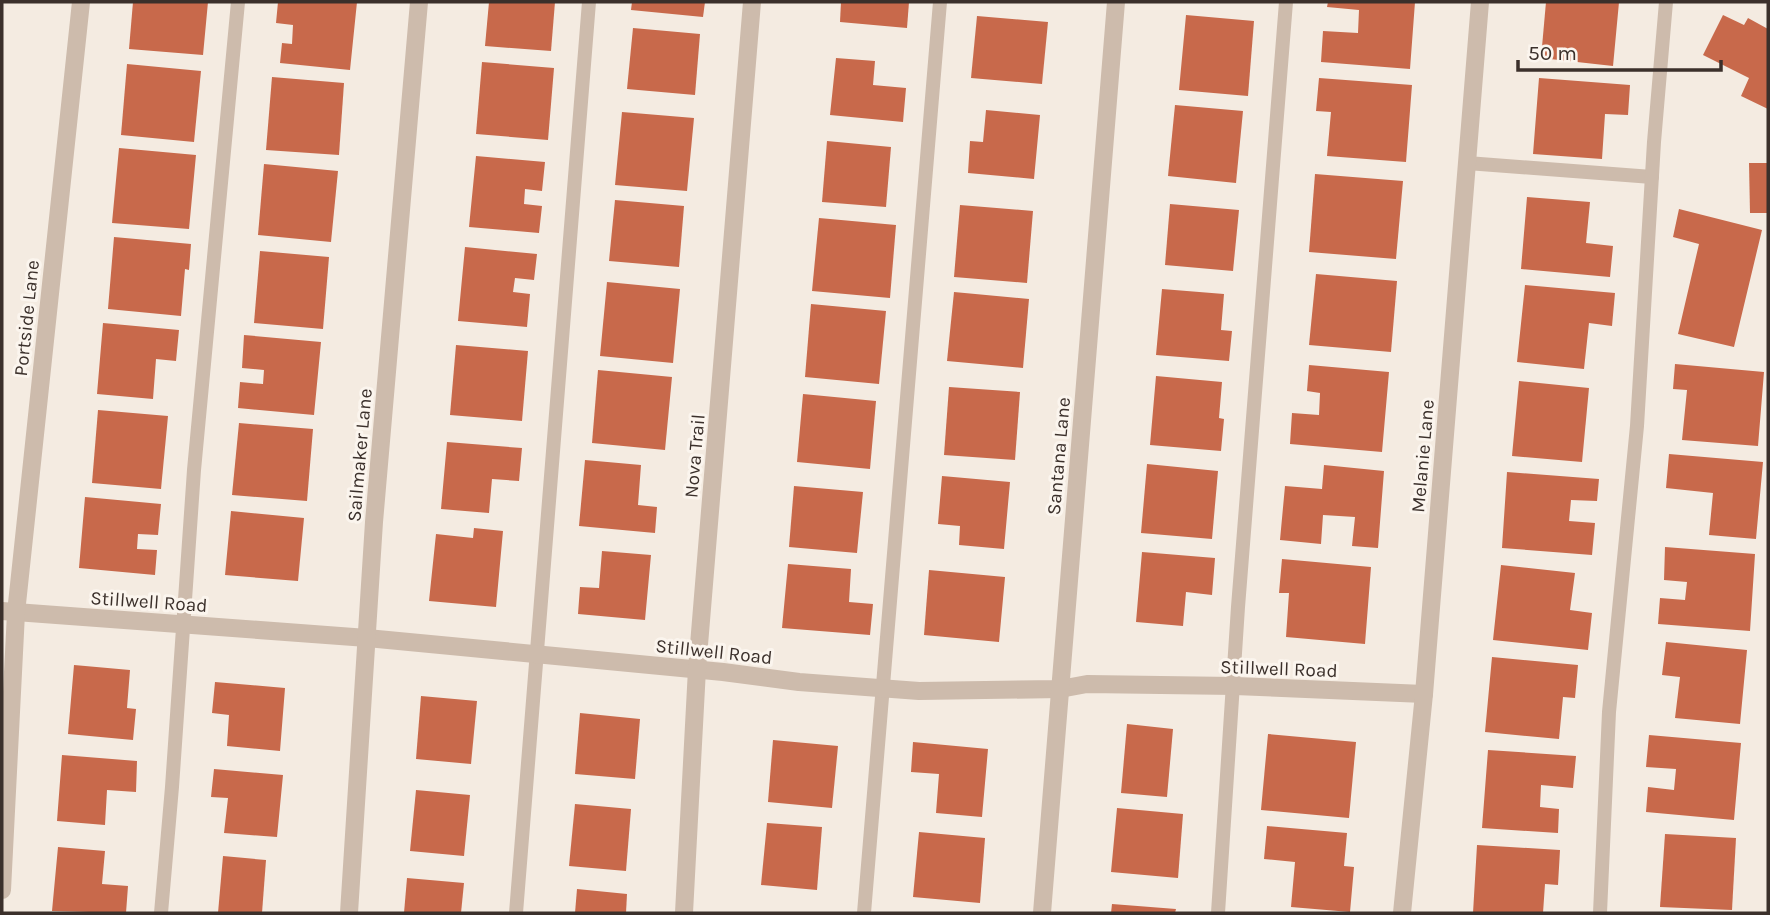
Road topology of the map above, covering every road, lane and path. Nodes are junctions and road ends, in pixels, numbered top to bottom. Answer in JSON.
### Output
{"nodes":[{"id":1,"x":81,"y":2,"type":"edge"},
{"id":2,"x":238,"y":2,"type":"edge"},
{"id":3,"x":419,"y":2,"type":"edge"},
{"id":4,"x":589,"y":2,"type":"edge"},
{"id":5,"x":752,"y":2,"type":"edge"},
{"id":6,"x":940,"y":2,"type":"edge"},
{"id":7,"x":1116,"y":2,"type":"edge"},
{"id":8,"x":1286,"y":2,"type":"edge"},
{"id":9,"x":1480,"y":2,"type":"edge"},
{"id":10,"x":1666,"y":2,"type":"edge"},
{"id":11,"x":1467,"y":163,"type":"junction"},
{"id":12,"x":1652,"y":177,"type":"junction"},
{"id":13,"x":9,"y":612,"type":"edge"},
{"id":14,"x":183,"y":625,"type":"junction"},
{"id":15,"x":367,"y":638,"type":"junction"},
{"id":16,"x":535,"y":654,"type":"junction"},
{"id":17,"x":697,"y":669,"type":"junction"},
{"id":18,"x":1235,"y":686,"type":"junction"},
{"id":19,"x":882,"y":688,"type":"junction"},
{"id":20,"x":1060,"y":688,"type":"junction"},
{"id":21,"x":1424,"y":694,"type":"junction"},
{"id":22,"x":2,"y":890,"type":"edge"},
{"id":23,"x":161,"y":913,"type":"edge"},
{"id":24,"x":349,"y":913,"type":"edge"},
{"id":25,"x":516,"y":913,"type":"edge"},
{"id":26,"x":684,"y":913,"type":"edge"},
{"id":27,"x":864,"y":913,"type":"edge"},
{"id":28,"x":1042,"y":913,"type":"edge"},
{"id":29,"x":1218,"y":913,"type":"edge"},
{"id":30,"x":1402,"y":913,"type":"edge"},
{"id":31,"x":1600,"y":913,"type":"edge"}],
"edges":[{"from":1,"to":13,"type":"street","name":"Portside Lane"},
{"from":2,"to":14,"type":"lane"},
{"from":3,"to":15,"type":"street","name":"Sailmaker Lane"},
{"from":4,"to":16,"type":"lane"},
{"from":5,"to":17,"type":"street","name":"Nova Trail"},
{"from":6,"to":19,"type":"lane"},
{"from":7,"to":20,"type":"street","name":"Santana Lane"},
{"from":8,"to":18,"type":"lane"},
{"from":9,"to":11,"type":"street","name":"Melanie Lane"},
{"from":10,"to":12,"type":"lane"},
{"from":11,"to":12,"type":"lane"},
{"from":11,"to":21,"type":"street","name":"Melanie Lane"},
{"from":12,"to":31,"type":"lane"},
{"from":13,"to":14,"type":"street","name":"Stillwell Road"},
{"from":13,"to":22,"type":"street","name":"Portside Lane"},
{"from":14,"to":15,"type":"street","name":"Stillwell Road"},
{"from":14,"to":23,"type":"lane"},
{"from":15,"to":16,"type":"street","name":"Stillwell Road"},
{"from":15,"to":24,"type":"street","name":"Sailmaker Lane"},
{"from":16,"to":17,"type":"street","name":"Stillwell Road"},
{"from":16,"to":25,"type":"lane"},
{"from":17,"to":19,"type":"street","name":"Stillwell Road"},
{"from":17,"to":26,"type":"street","name":"Nova Trail"},
{"from":18,"to":20,"type":"street","name":"Stillwell Road"},
{"from":18,"to":21,"type":"street","name":"Stillwell Road"},
{"from":18,"to":29,"type":"lane"},
{"from":19,"to":20,"type":"street","name":"Stillwell Road"},
{"from":19,"to":27,"type":"lane"},
{"from":20,"to":28,"type":"street","name":"Santana Lane"},
{"from":21,"to":30,"type":"street","name":"Melanie Lane"}]}
